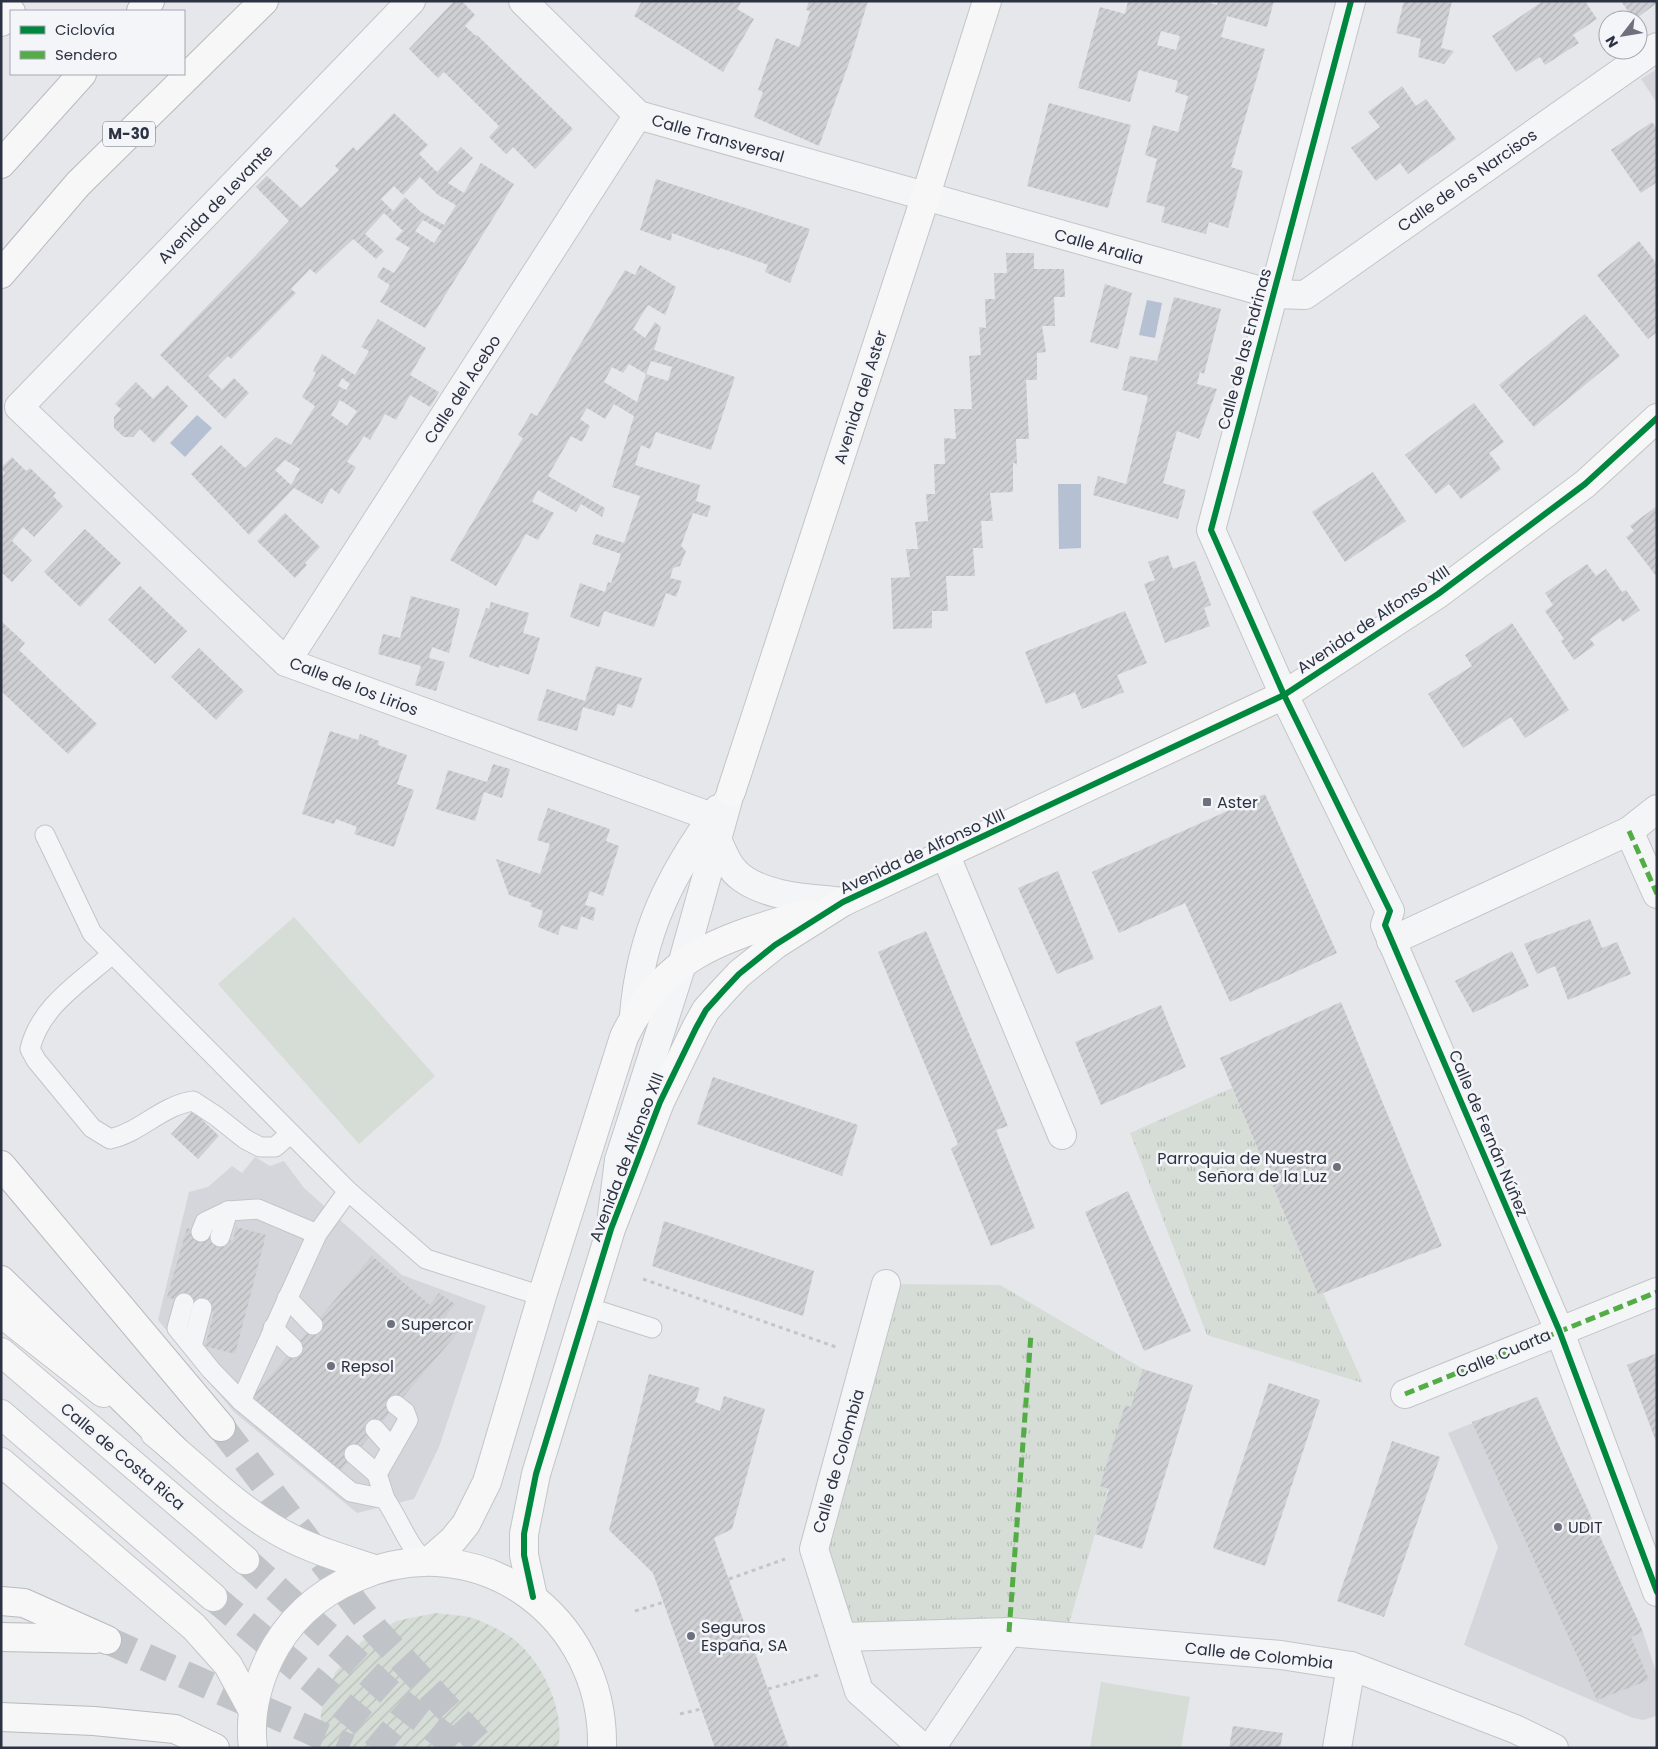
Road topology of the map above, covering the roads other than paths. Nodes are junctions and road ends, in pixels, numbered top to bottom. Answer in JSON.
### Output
{"nodes":[{"id":1,"x":264,"y":1,"type":"edge"},
{"id":2,"x":411,"y":1,"type":"edge"},
{"id":3,"x":523,"y":1,"type":"edge"},
{"id":4,"x":986,"y":1,"type":"edge"},
{"id":5,"x":1351,"y":1,"type":"edge"},
{"id":6,"x":1657,"y":46,"type":"edge"},
{"id":7,"x":81,"y":75,"type":"edge"},
{"id":8,"x":638,"y":115,"type":"junction"},
{"id":9,"x":1,"y":164,"type":"edge"},
{"id":10,"x":925,"y":198,"type":"junction"},
{"id":11,"x":1,"y":274,"type":"edge"},
{"id":12,"x":1272,"y":294,"type":"junction"},
{"id":13,"x":19,"y":406,"type":"joint"},
{"id":14,"x":1657,"y":418,"type":"edge"},
{"id":15,"x":286,"y":662,"type":"junction"},
{"id":16,"x":1284,"y":695,"type":"junction"},
{"id":17,"x":731,"y":792,"type":"joint"},
{"id":18,"x":1657,"y":809,"type":"edge"},
{"id":19,"x":715,"y":828,"type":"junction"},
{"id":20,"x":1629,"y":831,"type":"junction"},
{"id":21,"x":45,"y":835,"type":"dead end"},
{"id":22,"x":946,"y":856,"type":"junction"},
{"id":23,"x":1657,"y":894,"type":"edge"},
{"id":24,"x":844,"y":902,"type":"junction"},
{"id":25,"x":1391,"y":941,"type":"junction"},
{"id":26,"x":112,"y":954,"type":"junction"},
{"id":27,"x":683,"y":962,"type":"junction"},
{"id":28,"x":634,"y":1015,"type":"junction"},
{"id":29,"x":290,"y":1134,"type":"junction"},
{"id":30,"x":1062,"y":1135,"type":"dead end"},
{"id":31,"x":1,"y":1165,"type":"edge"},
{"id":32,"x":348,"y":1191,"type":"junction"},
{"id":33,"x":228,"y":1211,"type":"junction"},
{"id":34,"x":611,"y":1229,"type":"junction"},
{"id":35,"x":201,"y":1232,"type":"dead end"},
{"id":36,"x":317,"y":1234,"type":"junction"},
{"id":37,"x":220,"y":1237,"type":"dead end"},
{"id":38,"x":1,"y":1280,"type":"edge"},
{"id":39,"x":886,"y":1284,"type":"dead end"},
{"id":40,"x":1657,"y":1292,"type":"edge"},
{"id":41,"x":542,"y":1296,"type":"junction"},
{"id":42,"x":287,"y":1298,"type":"junction"},
{"id":43,"x":184,"y":1303,"type":"dead end"},
{"id":44,"x":202,"y":1308,"type":"dead end"},
{"id":45,"x":587,"y":1308,"type":"junction"},
{"id":46,"x":1,"y":1313,"type":"edge"},
{"id":47,"x":313,"y":1325,"type":"dead end"},
{"id":48,"x":273,"y":1328,"type":"junction"},
{"id":49,"x":652,"y":1328,"type":"dead end"},
{"id":50,"x":1559,"y":1330,"type":"junction"},
{"id":51,"x":192,"y":1346,"type":"junction"},
{"id":52,"x":293,"y":1348,"type":"dead end"},
{"id":53,"x":1,"y":1352,"type":"edge"},
{"id":54,"x":1405,"y":1394,"type":"dead end"},
{"id":55,"x":241,"y":1401,"type":"junction"},
{"id":56,"x":396,"y":1405,"type":"dead end"},
{"id":57,"x":1,"y":1414,"type":"edge"},
{"id":58,"x":221,"y":1427,"type":"tunnel mouth"},
{"id":59,"x":375,"y":1429,"type":"dead end"},
{"id":60,"x":392,"y":1448,"type":"junction"},
{"id":61,"x":174,"y":1449,"type":"junction"},
{"id":62,"x":354,"y":1454,"type":"dead end"},
{"id":63,"x":1,"y":1462,"type":"edge"},
{"id":64,"x":377,"y":1474,"type":"junction"},
{"id":65,"x":385,"y":1499,"type":"junction"},
{"id":66,"x":245,"y":1560,"type":"tunnel mouth"},
{"id":67,"x":427,"y":1561,"type":"junction"},
{"id":68,"x":374,"y":1569,"type":"junction"},
{"id":69,"x":1657,"y":1592,"type":"edge"},
{"id":70,"x":213,"y":1597,"type":"tunnel mouth"},
{"id":71,"x":533,"y":1597,"type":"junction"},
{"id":72,"x":1,"y":1601,"type":"edge"},
{"id":73,"x":1009,"y":1632,"type":"junction"},
{"id":74,"x":1,"y":1637,"type":"edge"},
{"id":75,"x":843,"y":1637,"type":"junction"},
{"id":76,"x":1351,"y":1666,"type":"junction"},
{"id":77,"x":253,"y":1711,"type":"junction"},
{"id":78,"x":2,"y":1716,"type":"edge"},
{"id":79,"x":215,"y":1748,"type":"edge"},
{"id":80,"x":253,"y":1748,"type":"edge"},
{"id":81,"x":602,"y":1748,"type":"edge"},
{"id":82,"x":923,"y":1748,"type":"edge"},
{"id":83,"x":931,"y":1748,"type":"edge"},
{"id":84,"x":1338,"y":1748,"type":"edge"},
{"id":85,"x":1554,"y":1748,"type":"edge"}],
"edges":[{"from":1,"to":11,"type":"main road","number":"M-30"},
{"from":2,"to":13,"type":"street","name":"Avenida de Levante"},
{"from":3,"to":8,"type":"street","name":"Calle Transversal"},
{"from":4,"to":10,"type":"main road","name":"Avenida del Aster"},
{"from":5,"to":12,"type":"street","name":"Calle de las Endrinas"},
{"from":6,"to":12,"type":"street","name":"Calle de los Narcisos"},
{"from":7,"to":9,"type":"main road"},
{"from":8,"to":10,"type":"street","name":"Calle Transversal"},
{"from":8,"to":15,"type":"street","name":"Calle del Acebo"},
{"from":10,"to":12,"type":"street","name":"Calle Aralia"},
{"from":10,"to":17,"type":"main road","name":"Avenida del Aster"},
{"from":12,"to":16,"type":"street","name":"Calle de las Endrinas"},
{"from":13,"to":15,"type":"street","name":"Calle de los Lirios"},
{"from":14,"to":16,"type":"main road","name":"Avenida de Alfonso XIII"},
{"from":15,"to":19,"type":"street","name":"Calle de los Lirios"},
{"from":16,"to":22,"type":"main road","name":"Avenida de Alfonso XIII"},
{"from":16,"to":25,"type":"street","name":"Calle de Fernán Núñez"},
{"from":17,"to":19,"type":"street"},
{"from":18,"to":20,"type":"street"},
{"from":19,"to":24,"type":"street"},
{"from":19,"to":27,"type":"street"},
{"from":19,"to":28,"type":"street"},
{"from":20,"to":23,"type":"street"},
{"from":20,"to":25,"type":"street"},
{"from":21,"to":26,"type":"lane"},
{"from":22,"to":24,"type":"main road","name":"Avenida de Alfonso XIII"},
{"from":22,"to":30,"type":"street","name":"Avenida de Alfonso XIII"},
{"from":24,"to":27,"type":"main road","name":"Avenida de Alfonso XIII"},
{"from":24,"to":34,"type":"main road","name":"Avenida de Alfonso XIII"},
{"from":25,"to":50,"type":"street","name":"Calle de Fernán Núñez"},
{"from":26,"to":29,"type":"lane"},
{"from":26,"to":29,"type":"lane"},
{"from":27,"to":28,"type":"main road","name":"Avenida de Alfonso XIII"},
{"from":27,"to":34,"type":"street"},
{"from":28,"to":41,"type":"main road","name":"Avenida de Alfonso XIII"},
{"from":29,"to":32,"type":"lane"},
{"from":31,"to":58,"type":"main road"},
{"from":32,"to":36,"type":"lane"},
{"from":32,"to":41,"type":"lane"},
{"from":33,"to":35,"type":"lane"},
{"from":33,"to":36,"type":"lane"},
{"from":33,"to":37,"type":"lane"},
{"from":34,"to":45,"type":"main road","name":"Avenida de Alfonso XIII"},
{"from":36,"to":42,"type":"lane"},
{"from":38,"to":61,"type":"main road"},
{"from":39,"to":75,"type":"street","name":"Calle de Colombia"},
{"from":40,"to":50,"type":"street","name":"Calle Cuarta"},
{"from":41,"to":67,"type":"main road","name":"Avenida de Alfonso XIII"},
{"from":42,"to":47,"type":"lane"},
{"from":42,"to":48,"type":"lane"},
{"from":43,"to":51,"type":"lane"},
{"from":44,"to":51,"type":"lane"},
{"from":45,"to":49,"type":"lane"},
{"from":45,"to":71,"type":"main road","name":"Avenida de Alfonso XIII"},
{"from":46,"to":61,"type":"main road"},
{"from":48,"to":52,"type":"lane"},
{"from":48,"to":55,"type":"lane"},
{"from":50,"to":54,"type":"street","name":"Calle Cuarta"},
{"from":50,"to":69,"type":"street","name":"Calle de Fernán Núñez"},
{"from":51,"to":55,"type":"lane"},
{"from":53,"to":66,"type":"main road","name":"Calle de Costa Rica"},
{"from":55,"to":65,"type":"lane"},
{"from":56,"to":60,"type":"lane"},
{"from":57,"to":70,"type":"main road"},
{"from":59,"to":60,"type":"lane"},
{"from":60,"to":64,"type":"lane"},
{"from":61,"to":68,"type":"main road"},
{"from":62,"to":64,"type":"lane"},
{"from":63,"to":77,"type":"main road"},
{"from":64,"to":65,"type":"lane"},
{"from":65,"to":67,"type":"lane"},
{"from":67,"to":68,"type":"main road"},
{"from":67,"to":71,"type":"main road"},
{"from":68,"to":77,"type":"main road"},
{"from":71,"to":81,"type":"main road"},
{"from":72,"to":74,"type":"main road"},
{"from":73,"to":75,"type":"street","name":"Calle de Colombia"},
{"from":73,"to":76,"type":"street","name":"Calle de Colombia"},
{"from":73,"to":83,"type":"street"},
{"from":75,"to":82,"type":"street","name":"Calle de Colombia"},
{"from":76,"to":84,"type":"street"},
{"from":76,"to":85,"type":"street","name":"Calle de Colombia"},
{"from":77,"to":80,"type":"main road"},
{"from":78,"to":79,"type":"main road"}]}
